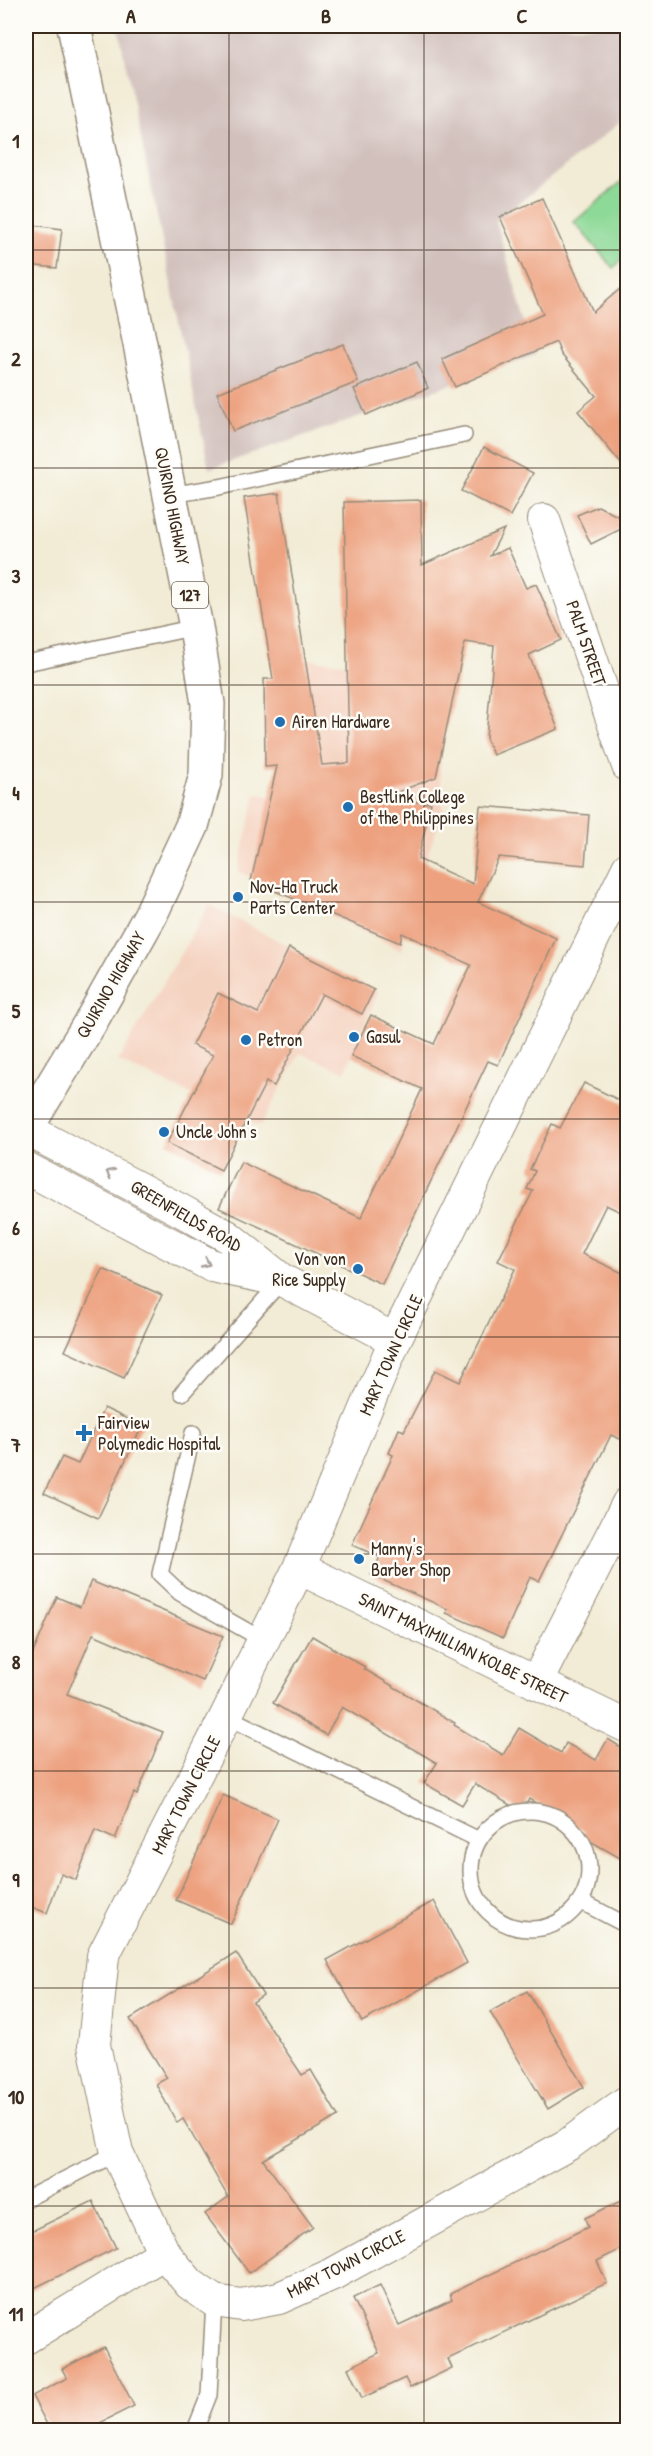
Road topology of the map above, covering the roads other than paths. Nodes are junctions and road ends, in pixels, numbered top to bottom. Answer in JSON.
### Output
{"nodes":[{"id":1,"x":74,"y":26,"type":"edge"},
{"id":2,"x":464,"y":435,"type":"dead end"},
{"id":3,"x":170,"y":495,"type":"junction"},
{"id":4,"x":544,"y":520,"type":"dead end"},
{"id":5,"x":196,"y":627,"type":"junction"},
{"id":6,"x":26,"y":663,"type":"edge"},
{"id":7,"x":627,"y":766,"type":"edge"},
{"id":8,"x":627,"y":868,"type":"edge"},
{"id":9,"x":26,"y":1129,"type":"edge"},
{"id":10,"x":26,"y":1168,"type":"edge"},
{"id":11,"x":282,"y":1281,"type":"junction"},
{"id":12,"x":395,"y":1341,"type":"junction"},
{"id":13,"x":182,"y":1393,"type":"dead end"},
{"id":14,"x":193,"y":1433,"type":"dead end"},
{"id":15,"x":627,"y":1503,"type":"edge"},
{"id":16,"x":298,"y":1568,"type":"junction"},
{"id":17,"x":263,"y":1641,"type":"junction"},
{"id":18,"x":536,"y":1683,"type":"junction"},
{"id":19,"x":226,"y":1716,"type":"junction"},
{"id":20,"x":627,"y":1727,"type":"edge"},
{"id":21,"x":477,"y":1839,"type":"junction"},
{"id":22,"x":582,"y":1902,"type":"junction"},
{"id":23,"x":627,"y":1926,"type":"edge"},
{"id":24,"x":627,"y":2101,"type":"edge"},
{"id":25,"x":117,"y":2153,"type":"junction"},
{"id":26,"x":26,"y":2199,"type":"edge"},
{"id":27,"x":164,"y":2253,"type":"junction"},
{"id":28,"x":214,"y":2301,"type":"junction"},
{"id":29,"x":26,"y":2338,"type":"edge"},
{"id":30,"x":195,"y":2430,"type":"edge"}],
"edges":[{"from":1,"to":3,"type":"main road","name":"QUIRINO HIGHWAY","number":"127"},
{"from":2,"to":3,"type":"lane"},
{"from":3,"to":5,"type":"main road","name":"QUIRINO HIGHWAY","number":"127"},
{"from":4,"to":7,"type":"street","name":"PALM STREET"},
{"from":5,"to":6,"type":"lane"},
{"from":5,"to":9,"type":"main road","name":"QUIRINO HIGHWAY","number":"127"},
{"from":8,"to":12,"type":"street","name":"MARY TOWN CIRCLE"},
{"from":11,"to":9,"type":"street","name":"GREENFIELDS ROAD","one_way":true},
{"from":10,"to":11,"type":"street","name":"GREENFIELDS ROAD","one_way":true},
{"from":11,"to":12,"type":"street"},
{"from":11,"to":13,"type":"lane"},
{"from":12,"to":16,"type":"street","name":"MARY TOWN CIRCLE"},
{"from":14,"to":17,"type":"lane"},
{"from":15,"to":18,"type":"street"},
{"from":16,"to":17,"type":"street","name":"MARY TOWN CIRCLE"},
{"from":16,"to":18,"type":"street","name":"SAINT MAXIMILLIAN KOLBE STREET"},
{"from":17,"to":19,"type":"street","name":"MARY TOWN CIRCLE"},
{"from":18,"to":20,"type":"street","name":"SAINT MAXIMILLIAN KOLBE STREET"},
{"from":19,"to":21,"type":"lane"},
{"from":19,"to":25,"type":"street","name":"MARY TOWN CIRCLE"},
{"from":21,"to":22,"type":"lane"},
{"from":21,"to":22,"type":"lane"},
{"from":22,"to":23,"type":"lane"},
{"from":24,"to":28,"type":"street","name":"MARY TOWN CIRCLE"},
{"from":25,"to":26,"type":"lane"},
{"from":25,"to":27,"type":"street","name":"MARY TOWN CIRCLE"},
{"from":27,"to":28,"type":"street","name":"MARY TOWN CIRCLE"},
{"from":27,"to":29,"type":"street"},
{"from":28,"to":30,"type":"lane"}]}
